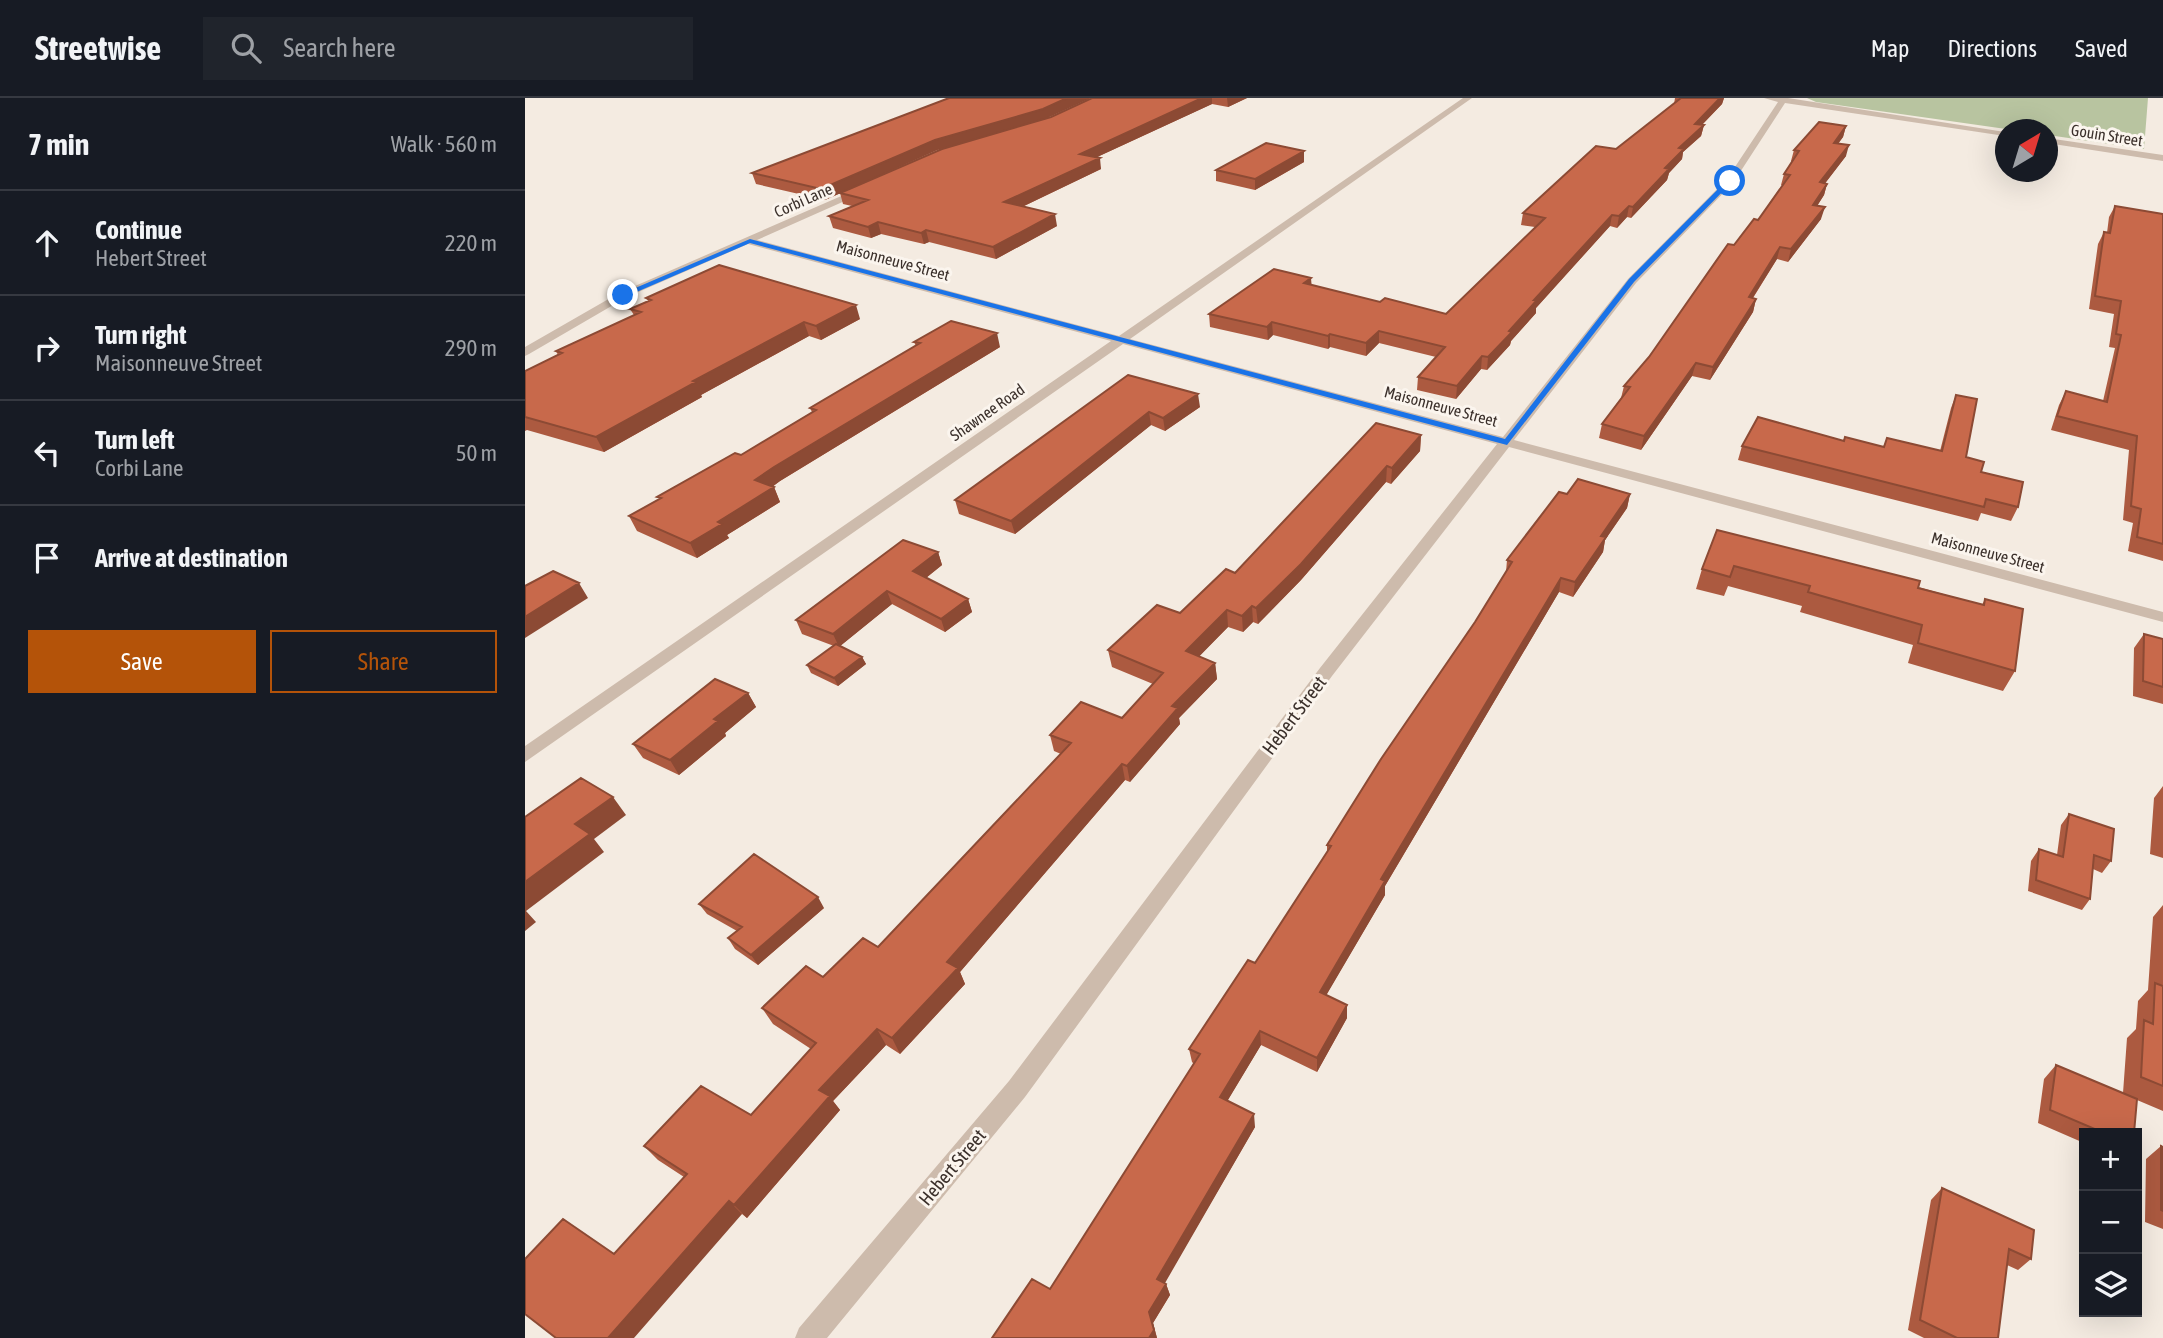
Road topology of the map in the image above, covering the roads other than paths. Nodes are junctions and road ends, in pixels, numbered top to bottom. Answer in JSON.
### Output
{"nodes":[{"id":1,"x":1468,"y":98,"type":"edge"},
{"id":2,"x":1768,"y":98,"type":"edge"},
{"id":3,"x":1783,"y":99,"type":"edge"},
{"id":4,"x":1995,"y":132,"type":"edge"},
{"id":5,"x":2058,"y":142,"type":"edge"},
{"id":6,"x":2163,"y":158,"type":"edge"},
{"id":7,"x":869,"y":187,"type":"edge"},
{"id":8,"x":750,"y":241,"type":"junction"},
{"id":9,"x":1123,"y":338,"type":"junction"},
{"id":10,"x":525,"y":352,"type":"edge"},
{"id":11,"x":1507,"y":442,"type":"junction"},
{"id":12,"x":2163,"y":617,"type":"edge"},
{"id":13,"x":525,"y":755,"type":"edge"},
{"id":14,"x":809,"y":1338,"type":"edge"}],
"edges":[{"from":1,"to":9,"type":"street","name":"Shawnee Road"},
{"from":2,"to":3,"type":"street"},
{"from":3,"to":4,"type":"street"},
{"from":3,"to":11,"type":"street","name":"Hebert Street"},
{"from":5,"to":6,"type":"street","name":"Gouin Street"},
{"from":7,"to":8,"type":"street","name":"Corbi Lane"},
{"from":8,"to":9,"type":"street","name":"Maisonneuve Street"},
{"from":8,"to":10,"type":"street","name":"Corbi Lane"},
{"from":9,"to":11,"type":"street","name":"Maisonneuve Street"},
{"from":9,"to":13,"type":"street","name":"Shawnee Road"},
{"from":11,"to":12,"type":"street","name":"Maisonneuve Street"},
{"from":11,"to":14,"type":"street","name":"Hebert Street"}]}
